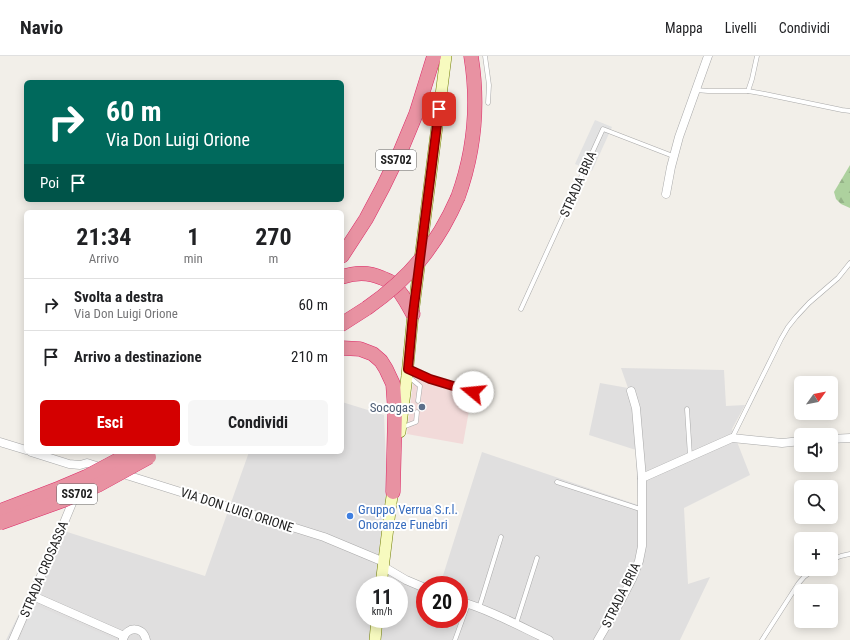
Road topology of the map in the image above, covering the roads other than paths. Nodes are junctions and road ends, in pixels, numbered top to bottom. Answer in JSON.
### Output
{"nodes":[{"id":1,"x":434,"y":56,"type":"edge"},
{"id":2,"x":446,"y":56,"type":"edge"},
{"id":3,"x":471,"y":56,"type":"edge"},
{"id":4,"x":485,"y":56,"type":"edge"},
{"id":5,"x":708,"y":56,"type":"edge"},
{"id":6,"x":757,"y":56,"type":"edge"},
{"id":7,"x":696,"y":90,"type":"junction"},
{"id":8,"x":748,"y":91,"type":"junction"},
{"id":9,"x":488,"y":103,"type":"dead end"},
{"id":10,"x":850,"y":111,"type":"edge"},
{"id":11,"x":673,"y":156,"type":"junction"},
{"id":12,"x":666,"y":194,"type":"dead end"},
{"id":13,"x":344,"y":253,"type":"edge"},
{"id":14,"x":850,"y":263,"type":"edge"},
{"id":15,"x":344,"y":276,"type":"edge"},
{"id":16,"x":521,"y":309,"type":"dead end"},
{"id":17,"x":413,"y":314,"type":"junction"},
{"id":18,"x":344,"y":323,"type":"edge"},
{"id":19,"x":344,"y":348,"type":"edge"},
{"id":20,"x":408,"y":372,"type":"junction"},
{"id":21,"x":631,"y":391,"type":"dead end"},
{"id":22,"x":473,"y":392,"type":"dead end"},
{"id":23,"x":418,"y":401,"type":"dead end"},
{"id":24,"x":687,"y":409,"type":"dead end"},
{"id":25,"x":417,"y":412,"type":"dead end"},
{"id":26,"x":400,"y":428,"type":"junction"},
{"id":27,"x":732,"y":438,"type":"junction"},
{"id":28,"x":850,"y":438,"type":"edge"},
{"id":29,"x":838,"y":439,"type":"edge"},
{"id":30,"x":0,"y":442,"type":"edge"},
{"id":31,"x":794,"y":442,"type":"edge"},
{"id":32,"x":24,"y":449,"type":"edge"},
{"id":33,"x":129,"y":454,"type":"edge"},
{"id":34,"x":154,"y":454,"type":"edge"},
{"id":35,"x":50,"y":455,"type":"edge"},
{"id":36,"x":690,"y":456,"type":"junction"},
{"id":37,"x":87,"y":463,"type":"junction"},
{"id":38,"x":642,"y":478,"type":"junction"},
{"id":39,"x":557,"y":482,"type":"dead end"},
{"id":40,"x":393,"y":492,"type":"junction"},
{"id":41,"x":643,"y":510,"type":"junction"},
{"id":42,"x":0,"y":511,"type":"edge"},
{"id":43,"x":0,"y":523,"type":"edge"},
{"id":44,"x":501,"y":537,"type":"dead end"},
{"id":45,"x":850,"y":554,"type":"edge"},
{"id":46,"x":838,"y":557,"type":"edge"},
{"id":47,"x":537,"y":558,"type":"dead end"},
{"id":48,"x":384,"y":564,"type":"junction"},
{"id":49,"x":383,"y":576,"type":"edge"},
{"id":50,"x":804,"y":576,"type":"edge"},
{"id":51,"x":416,"y":584,"type":"edge"},
{"id":52,"x":33,"y":596,"type":"junction"},
{"id":53,"x":468,"y":604,"type":"edge"},
{"id":54,"x":479,"y":608,"type":"junction"},
{"id":55,"x":516,"y":624,"type":"junction"},
{"id":56,"x":376,"y":628,"type":"edge"},
{"id":57,"x":459,"y":628,"type":"edge"},
{"id":58,"x":123,"y":638,"type":"edge"},
{"id":59,"x":13,"y":640,"type":"edge"},
{"id":60,"x":146,"y":640,"type":"edge"},
{"id":61,"x":375,"y":640,"type":"edge"},
{"id":62,"x":455,"y":640,"type":"edge"},
{"id":63,"x":549,"y":640,"type":"edge"},
{"id":64,"x":598,"y":640,"type":"edge"},
{"id":65,"x":762,"y":640,"type":"edge"}],
"edges":[{"from":1,"to":13,"type":"highway","number":"SS702"},
{"from":2,"to":17,"type":"main road"},
{"from":3,"to":18,"type":"highway","bridge":true},
{"from":4,"to":9,"type":"lane"},
{"from":5,"to":7,"type":"street"},
{"from":6,"to":8,"type":"lane"},
{"from":7,"to":8,"type":"lane"},
{"from":7,"to":11,"type":"street"},
{"from":8,"to":10,"type":"lane"},
{"from":11,"to":12,"type":"street"},
{"from":11,"to":16,"type":"lane","name":"STRADA BRIA"},
{"from":14,"to":27,"type":"lane"},
{"from":15,"to":17,"type":"highway"},
{"from":17,"to":20,"type":"main road"},
{"from":19,"to":40,"type":"highway"},
{"from":20,"to":22,"type":"lane"},
{"from":20,"to":23,"type":"lane"},
{"from":20,"to":26,"type":"main road"},
{"from":21,"to":38,"type":"street","name":"STRADA BRIA"},
{"from":24,"to":36,"type":"lane"},
{"from":25,"to":26,"type":"lane"},
{"from":26,"to":40,"type":"main road"},
{"from":27,"to":31,"type":"street"},
{"from":27,"to":36,"type":"street"},
{"from":28,"to":29,"type":"street"},
{"from":30,"to":32,"type":"street"},
{"from":33,"to":42,"type":"highway","number":"SS702","bridge":true},
{"from":34,"to":43,"type":"highway","number":"SS702","bridge":true},
{"from":35,"to":37,"type":"street"},
{"from":36,"to":38,"type":"street"},
{"from":37,"to":48,"type":"street","name":"VIA DON LUIGI ORIONE"},
{"from":37,"to":52,"type":"street","name":"STRADA CROSASSA"},
{"from":38,"to":41,"type":"street","name":"STRADA BRIA"},
{"from":39,"to":41,"type":"lane"},
{"from":40,"to":48,"type":"main road"},
{"from":41,"to":64,"type":"street","name":"STRADA BRIA"},
{"from":44,"to":54,"type":"lane"},
{"from":45,"to":46,"type":"lane"},
{"from":47,"to":55,"type":"lane"},
{"from":48,"to":49,"type":"main road"},
{"from":48,"to":51,"type":"street","name":"VIA DON LUIGI ORIONE"},
{"from":50,"to":65,"type":"lane"},
{"from":52,"to":58,"type":"street"},
{"from":52,"to":59,"type":"street","name":"STRADA CROSASSA"},
{"from":53,"to":54,"type":"street"},
{"from":54,"to":55,"type":"street"},
{"from":55,"to":63,"type":"street"},
{"from":56,"to":61,"type":"main road"},
{"from":57,"to":62,"type":"lane"},
{"from":58,"to":60,"type":"street"}]}
